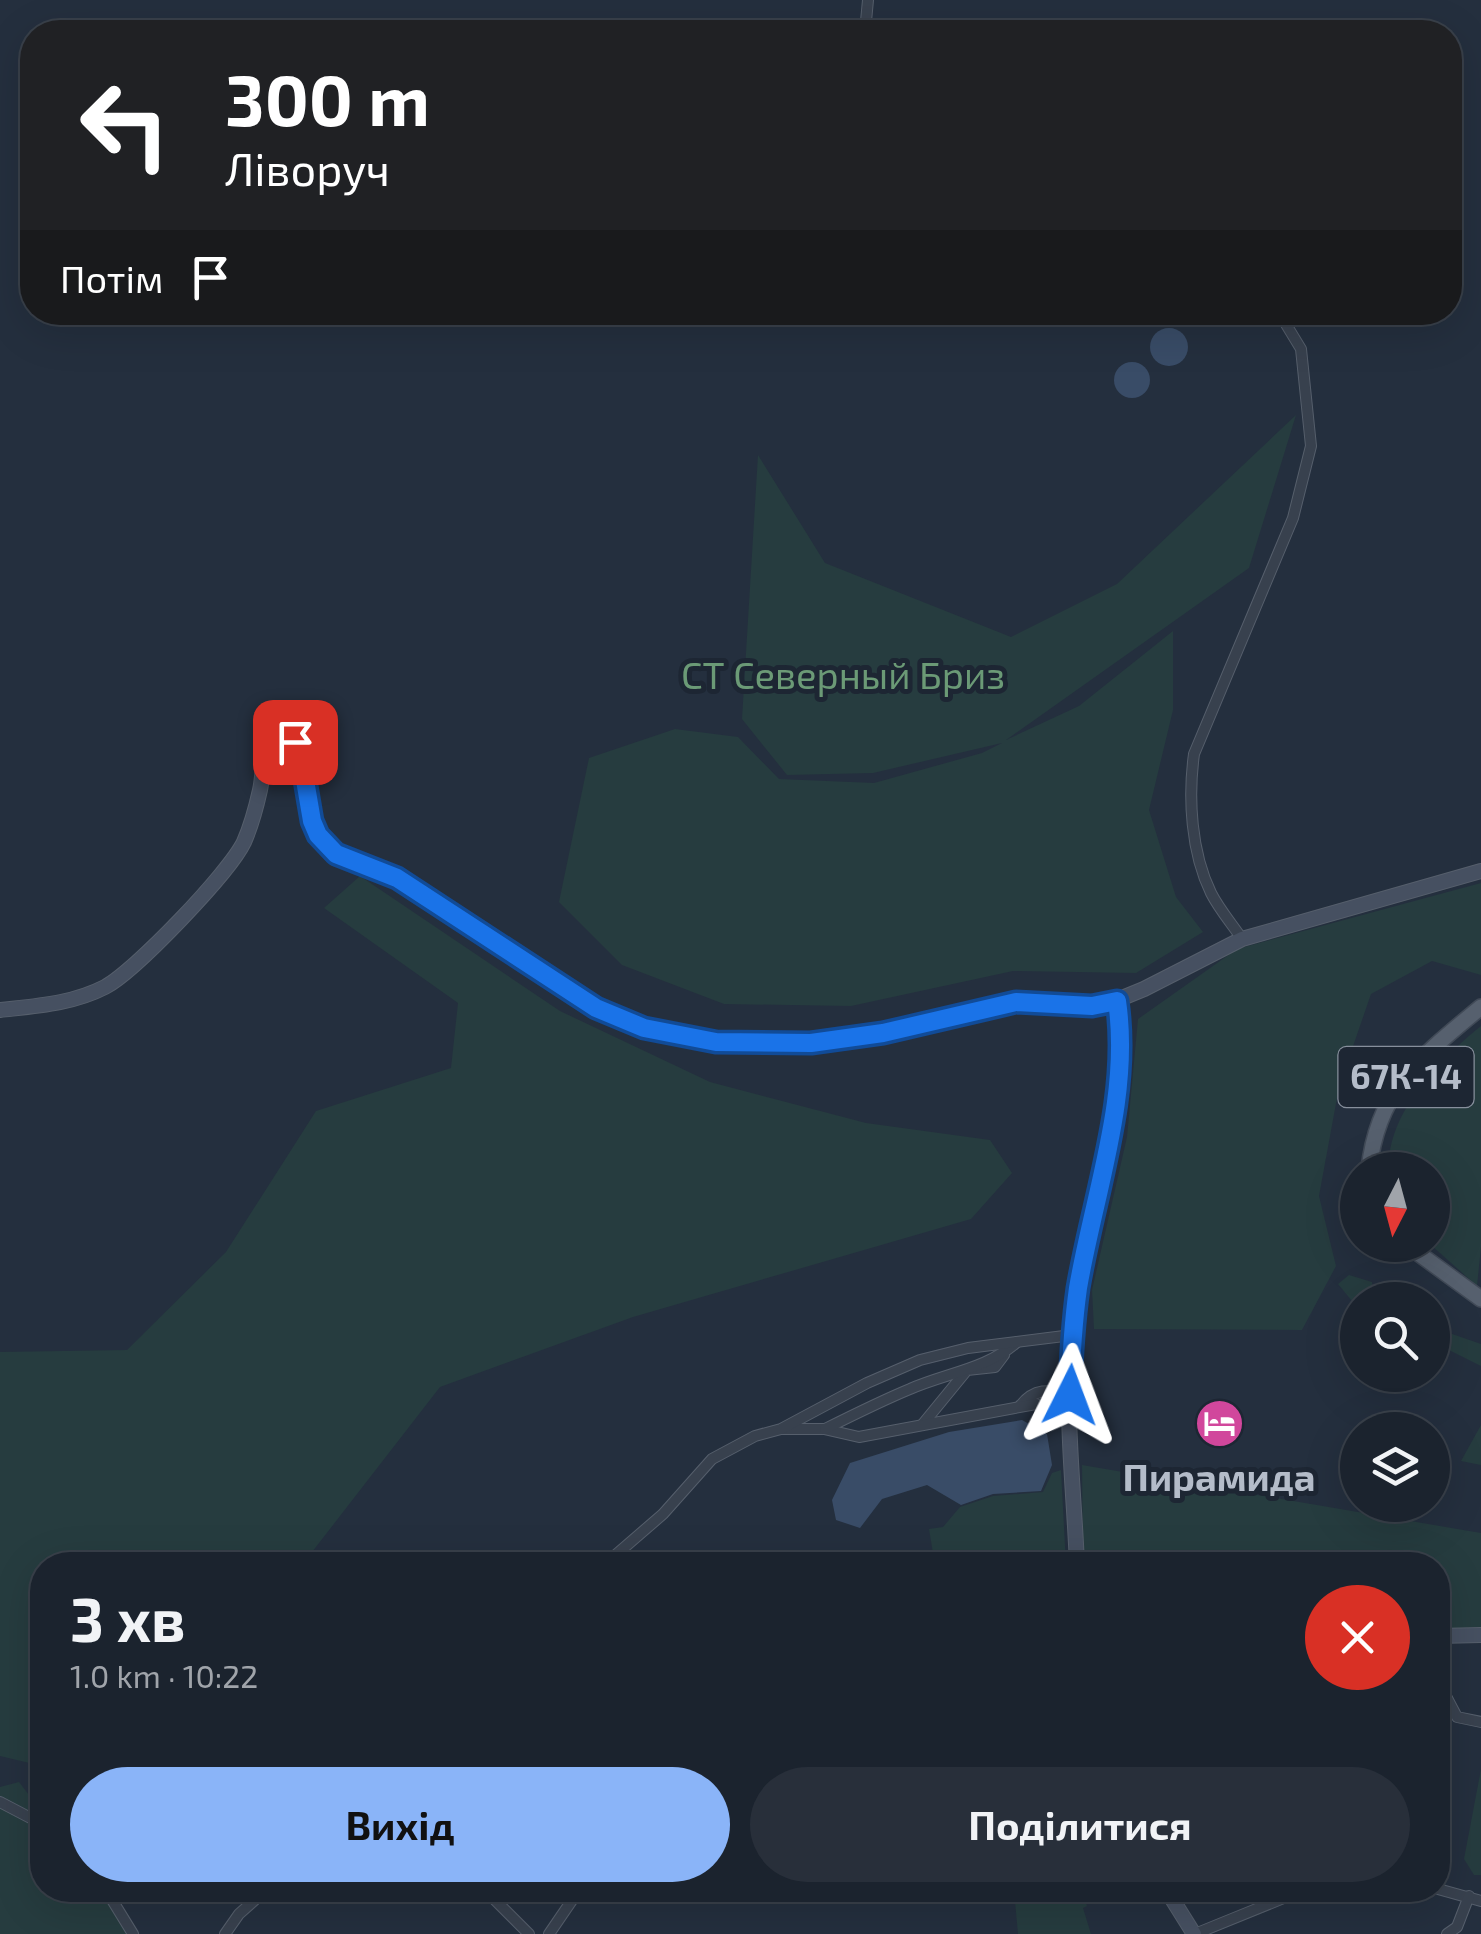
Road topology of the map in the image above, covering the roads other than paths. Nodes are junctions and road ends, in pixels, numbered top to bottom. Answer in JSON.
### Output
{"nodes":[{"id":1,"x":1286,"y":325,"type":"edge"},
{"id":2,"x":1481,"y":871,"type":"edge"},
{"id":3,"x":1242,"y":939,"type":"junction"},
{"id":4,"x":1144,"y":990,"type":"junction"},
{"id":5,"x":1117,"y":1001,"type":"junction"},
{"id":6,"x":1069,"y":1005,"type":"junction"},
{"id":7,"x":1481,"y":1007,"type":"edge"},
{"id":8,"x":0,"y":1010,"type":"edge"},
{"id":9,"x":1122,"y":1034,"type":"junction"},
{"id":10,"x":1371,"y":1152,"type":"edge"},
{"id":11,"x":1430,"y":1262,"type":"edge"},
{"id":12,"x":1481,"y":1299,"type":"edge"},
{"id":13,"x":1072,"y":1335,"type":"junction"},
{"id":14,"x":1018,"y":1342,"type":"junction"},
{"id":15,"x":968,"y":1370,"type":"junction"},
{"id":16,"x":1070,"y":1395,"type":"junction"},
{"id":17,"x":1019,"y":1407,"type":"junction"},
{"id":18,"x":1071,"y":1422,"type":"junction"},
{"id":19,"x":922,"y":1425,"type":"junction"},
{"id":20,"x":781,"y":1429,"type":"junction"},
{"id":21,"x":824,"y":1429,"type":"junction"},
{"id":22,"x":619,"y":1552,"type":"edge"},
{"id":23,"x":1076,"y":1552,"type":"edge"},
{"id":24,"x":1481,"y":1635,"type":"edge"},
{"id":25,"x":1450,"y":1636,"type":"edge"},
{"id":26,"x":1450,"y":1705,"type":"edge"},
{"id":27,"x":1481,"y":1722,"type":"edge"},
{"id":28,"x":0,"y":1802,"type":"edge"},
{"id":29,"x":30,"y":1818,"type":"edge"},
{"id":30,"x":1450,"y":1892,"type":"edge"},
{"id":31,"x":1469,"y":1896,"type":"junction"},
{"id":32,"x":1481,"y":1901,"type":"edge"},
{"id":33,"x":113,"y":1902,"type":"edge"},
{"id":34,"x":252,"y":1902,"type":"edge"},
{"id":35,"x":497,"y":1902,"type":"edge"},
{"id":36,"x":571,"y":1902,"type":"edge"},
{"id":37,"x":1174,"y":1902,"type":"edge"},
{"id":38,"x":1274,"y":1902,"type":"edge"},
{"id":39,"x":132,"y":1934,"type":"edge"},
{"id":40,"x":224,"y":1934,"type":"edge"},
{"id":41,"x":530,"y":1934,"type":"edge"},
{"id":42,"x":549,"y":1934,"type":"edge"},
{"id":43,"x":1195,"y":1934,"type":"edge"},
{"id":44,"x":1448,"y":1934,"type":"edge"}],
"edges":[{"from":1,"to":3,"type":"street"},
{"from":2,"to":3,"type":"main road"},
{"from":3,"to":4,"type":"main road"},
{"from":4,"to":5,"type":"main road"},
{"from":4,"to":9,"type":"main road"},
{"from":5,"to":6,"type":"main road"},
{"from":5,"to":9,"type":"main road"},
{"from":6,"to":8,"type":"main road"},
{"from":6,"to":9,"type":"main road"},
{"from":7,"to":10,"type":"main road","number":"67К-14"},
{"from":9,"to":13,"type":"main road"},
{"from":11,"to":12,"type":"main road"},
{"from":13,"to":14,"type":"street"},
{"from":13,"to":16,"type":"main road"},
{"from":14,"to":15,"type":"street"},
{"from":14,"to":20,"type":"street"},
{"from":15,"to":19,"type":"street"},
{"from":15,"to":21,"type":"street"},
{"from":16,"to":17,"type":"street"},
{"from":16,"to":18,"type":"main road"},
{"from":17,"to":18,"type":"street"},
{"from":17,"to":19,"type":"street"},
{"from":18,"to":23,"type":"main road"},
{"from":19,"to":21,"type":"street"},
{"from":20,"to":21,"type":"street"},
{"from":20,"to":22,"type":"street"},
{"from":24,"to":25,"type":"main road"},
{"from":26,"to":27,"type":"street"},
{"from":28,"to":29,"type":"street"},
{"from":30,"to":31,"type":"street"},
{"from":31,"to":32,"type":"street"},
{"from":31,"to":44,"type":"street"},
{"from":33,"to":39,"type":"street"},
{"from":34,"to":40,"type":"street"},
{"from":35,"to":41,"type":"street"},
{"from":36,"to":42,"type":"street"},
{"from":37,"to":43,"type":"main road"},
{"from":38,"to":43,"type":"street"}]}
